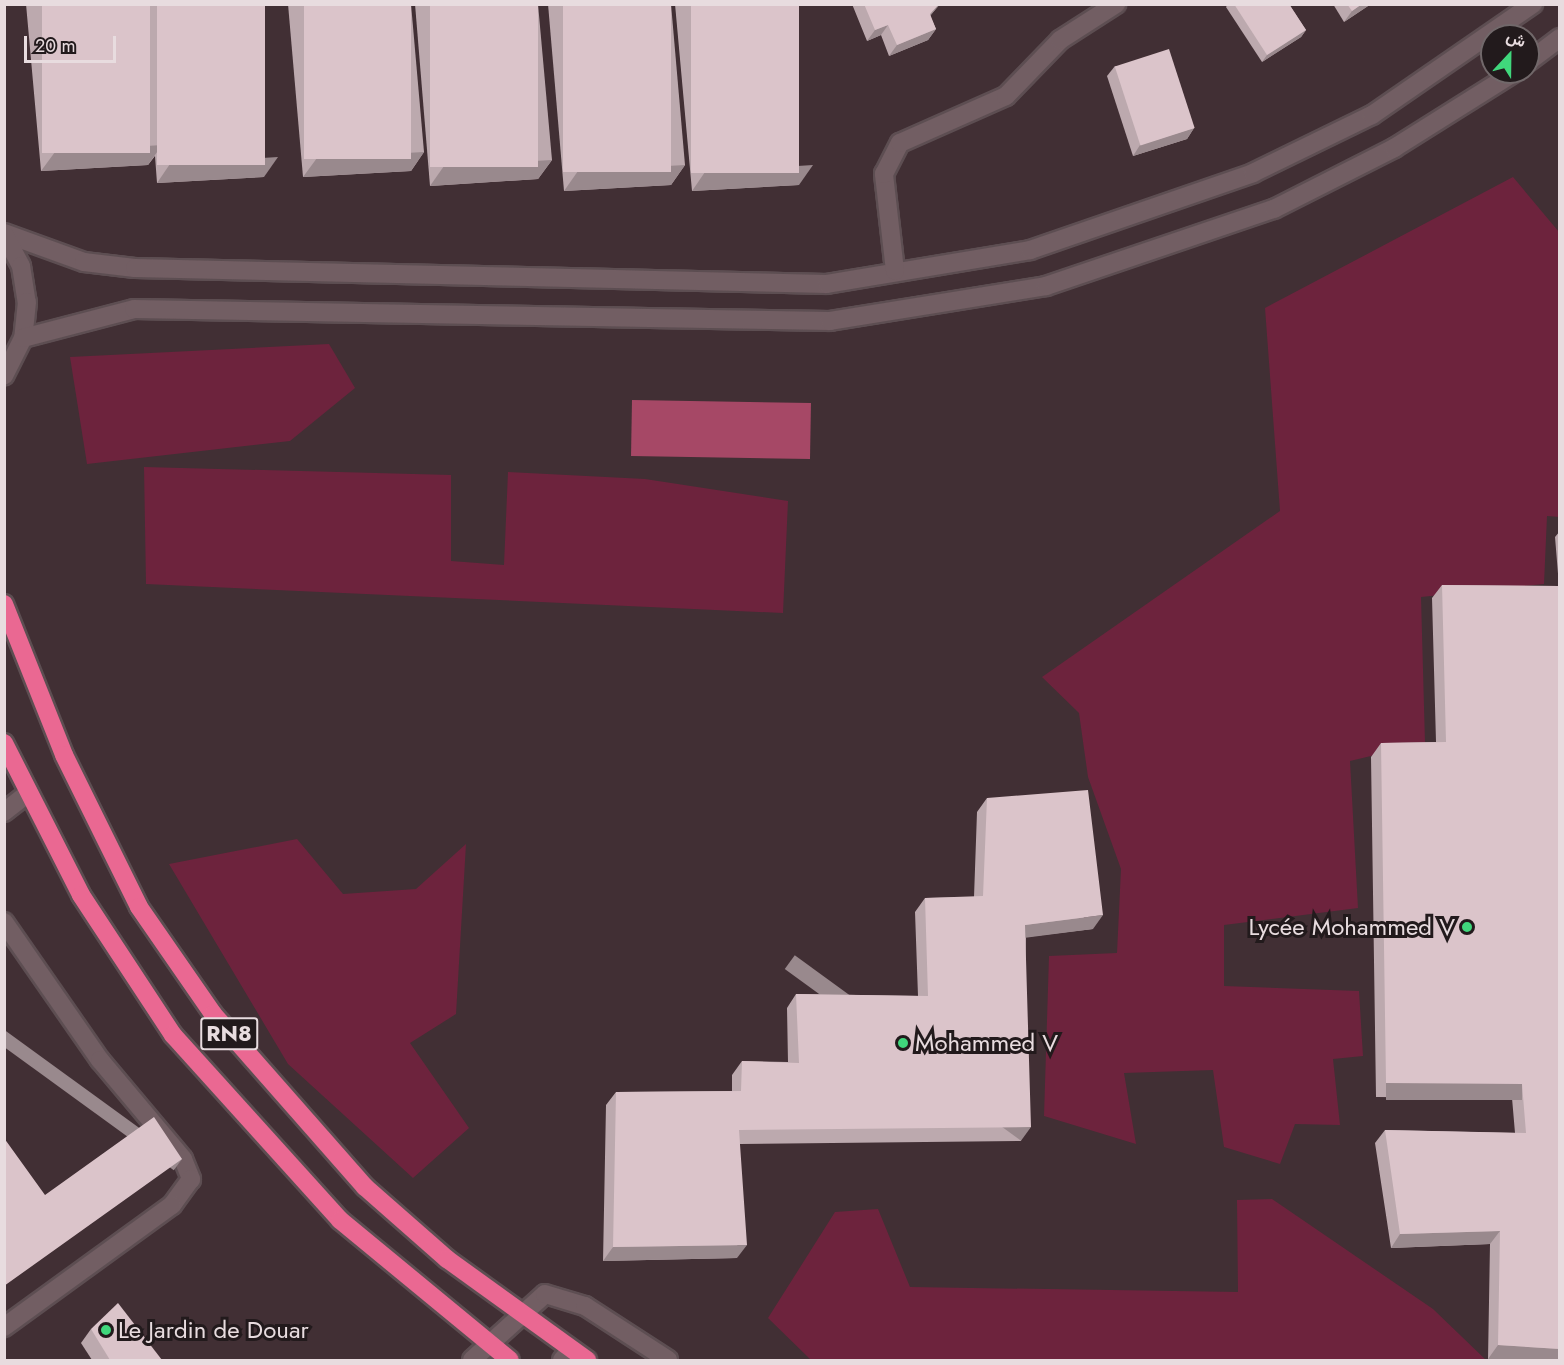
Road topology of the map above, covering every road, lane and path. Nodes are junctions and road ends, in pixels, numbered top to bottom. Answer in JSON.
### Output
{"nodes":[{"id":1,"x":1116,"y":4,"type":"edge"},
{"id":2,"x":1533,"y":4,"type":"edge"},
{"id":3,"x":1560,"y":38,"type":"edge"},
{"id":4,"x":1540,"y":53,"type":"edge"},
{"id":5,"x":1496,"y":84,"type":"edge"},
{"id":6,"x":4,"y":233,"type":"edge"},
{"id":7,"x":895,"y":271,"type":"junction"},
{"id":8,"x":22,"y":338,"type":"junction"},
{"id":9,"x":4,"y":376,"type":"edge"},
{"id":10,"x":4,"y":604,"type":"edge"},
{"id":11,"x":7,"y":755,"type":"edge"},
{"id":12,"x":28,"y":793,"type":"junction"},
{"id":13,"x":4,"y":812,"type":"edge"},
{"id":14,"x":4,"y":922,"type":"edge"},
{"id":15,"x":521,"y":1314,"type":"junction"},
{"id":16,"x":4,"y":1327,"type":"edge"},
{"id":17,"x":490,"y":1347,"type":"junction"},
{"id":18,"x":566,"y":1356,"type":"edge"},
{"id":19,"x":472,"y":1360,"type":"edge"},
{"id":20,"x":510,"y":1360,"type":"edge"},
{"id":21,"x":587,"y":1360,"type":"edge"},
{"id":22,"x":668,"y":1360,"type":"edge"}],
"edges":[{"from":1,"to":7,"type":"street"},
{"from":2,"to":7,"type":"street"},
{"from":3,"to":4,"type":"street"},
{"from":5,"to":8,"type":"street"},
{"from":6,"to":7,"type":"street"},
{"from":6,"to":8,"type":"street"},
{"from":8,"to":9,"type":"street"},
{"from":10,"to":15,"type":"highway","number":"RN8"},
{"from":11,"to":12,"type":"highway","number":"RN8"},
{"from":12,"to":13,"type":"street"},
{"from":12,"to":17,"type":"highway","number":"RN8"},
{"from":14,"to":16,"type":"street"},
{"from":15,"to":17,"type":"street"},
{"from":15,"to":18,"type":"highway","number":"RN8"},
{"from":15,"to":22,"type":"street"},
{"from":17,"to":19,"type":"street"},
{"from":17,"to":20,"type":"highway","number":"RN8"},
{"from":18,"to":21,"type":"highway","number":"RN8"}]}
